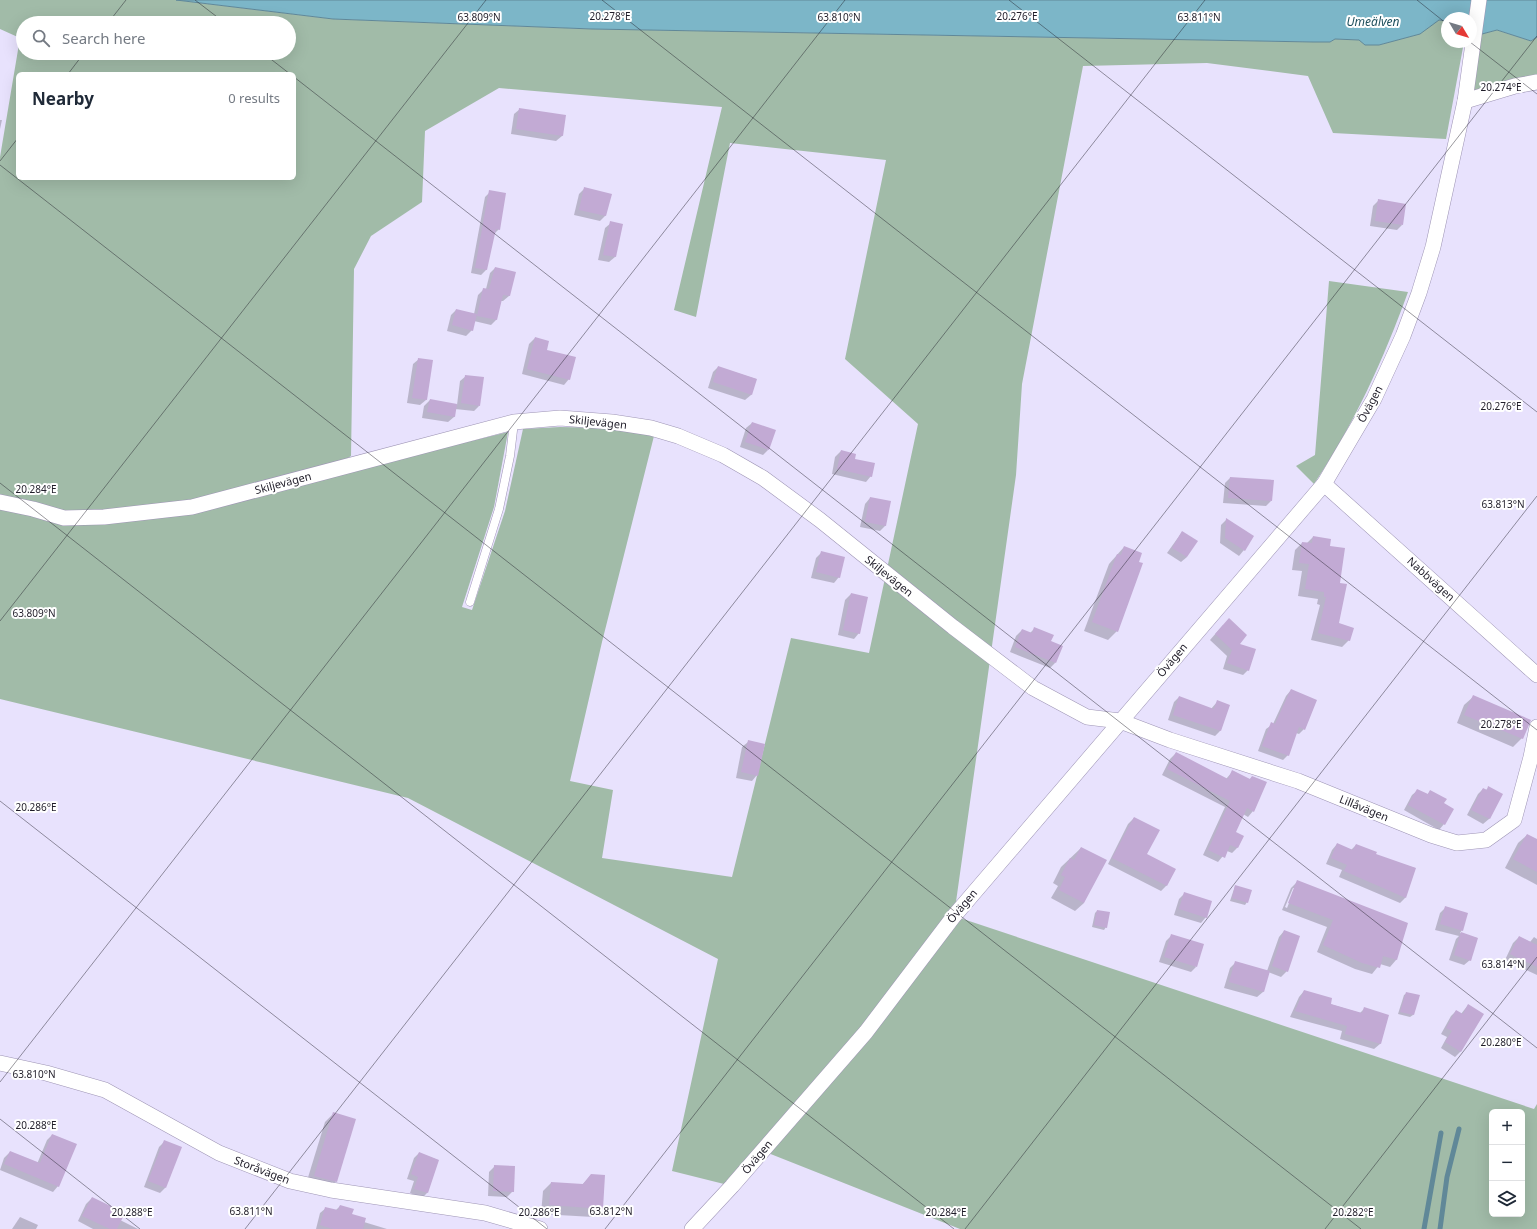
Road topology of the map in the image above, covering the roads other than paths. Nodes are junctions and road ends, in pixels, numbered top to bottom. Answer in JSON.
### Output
{"nodes":[{"id":1,"x":1479,"y":0,"type":"edge"},
{"id":2,"x":1537,"y":82,"type":"edge"},
{"id":3,"x":1465,"y":101,"type":"junction"},
{"id":4,"x":514,"y":422,"type":"junction"},
{"id":5,"x":1324,"y":484,"type":"junction"},
{"id":6,"x":0,"y":502,"type":"edge"},
{"id":7,"x":470,"y":602,"type":"dead end"},
{"id":8,"x":1537,"y":675,"type":"edge"},
{"id":9,"x":1120,"y":721,"type":"junction"},
{"id":10,"x":1537,"y":727,"type":"edge"},
{"id":11,"x":0,"y":1063,"type":"edge"},
{"id":12,"x":540,"y":1229,"type":"edge"},
{"id":13,"x":692,"y":1229,"type":"edge"}],
"edges":[{"from":1,"to":3,"type":"street","name":"Övägen"},
{"from":2,"to":3,"type":"street"},
{"from":3,"to":5,"type":"street","name":"Övägen"},
{"from":4,"to":6,"type":"street","name":"Skiljevägen"},
{"from":4,"to":7,"type":"lane"},
{"from":4,"to":9,"type":"street","name":"Skiljevägen"},
{"from":5,"to":8,"type":"street","name":"Nabbvägen"},
{"from":5,"to":9,"type":"street","name":"Övägen"},
{"from":9,"to":10,"type":"street","name":"Lillåvägen"},
{"from":9,"to":13,"type":"street","name":"Övägen"},
{"from":11,"to":12,"type":"street","name":"Storåvägen"}]}
